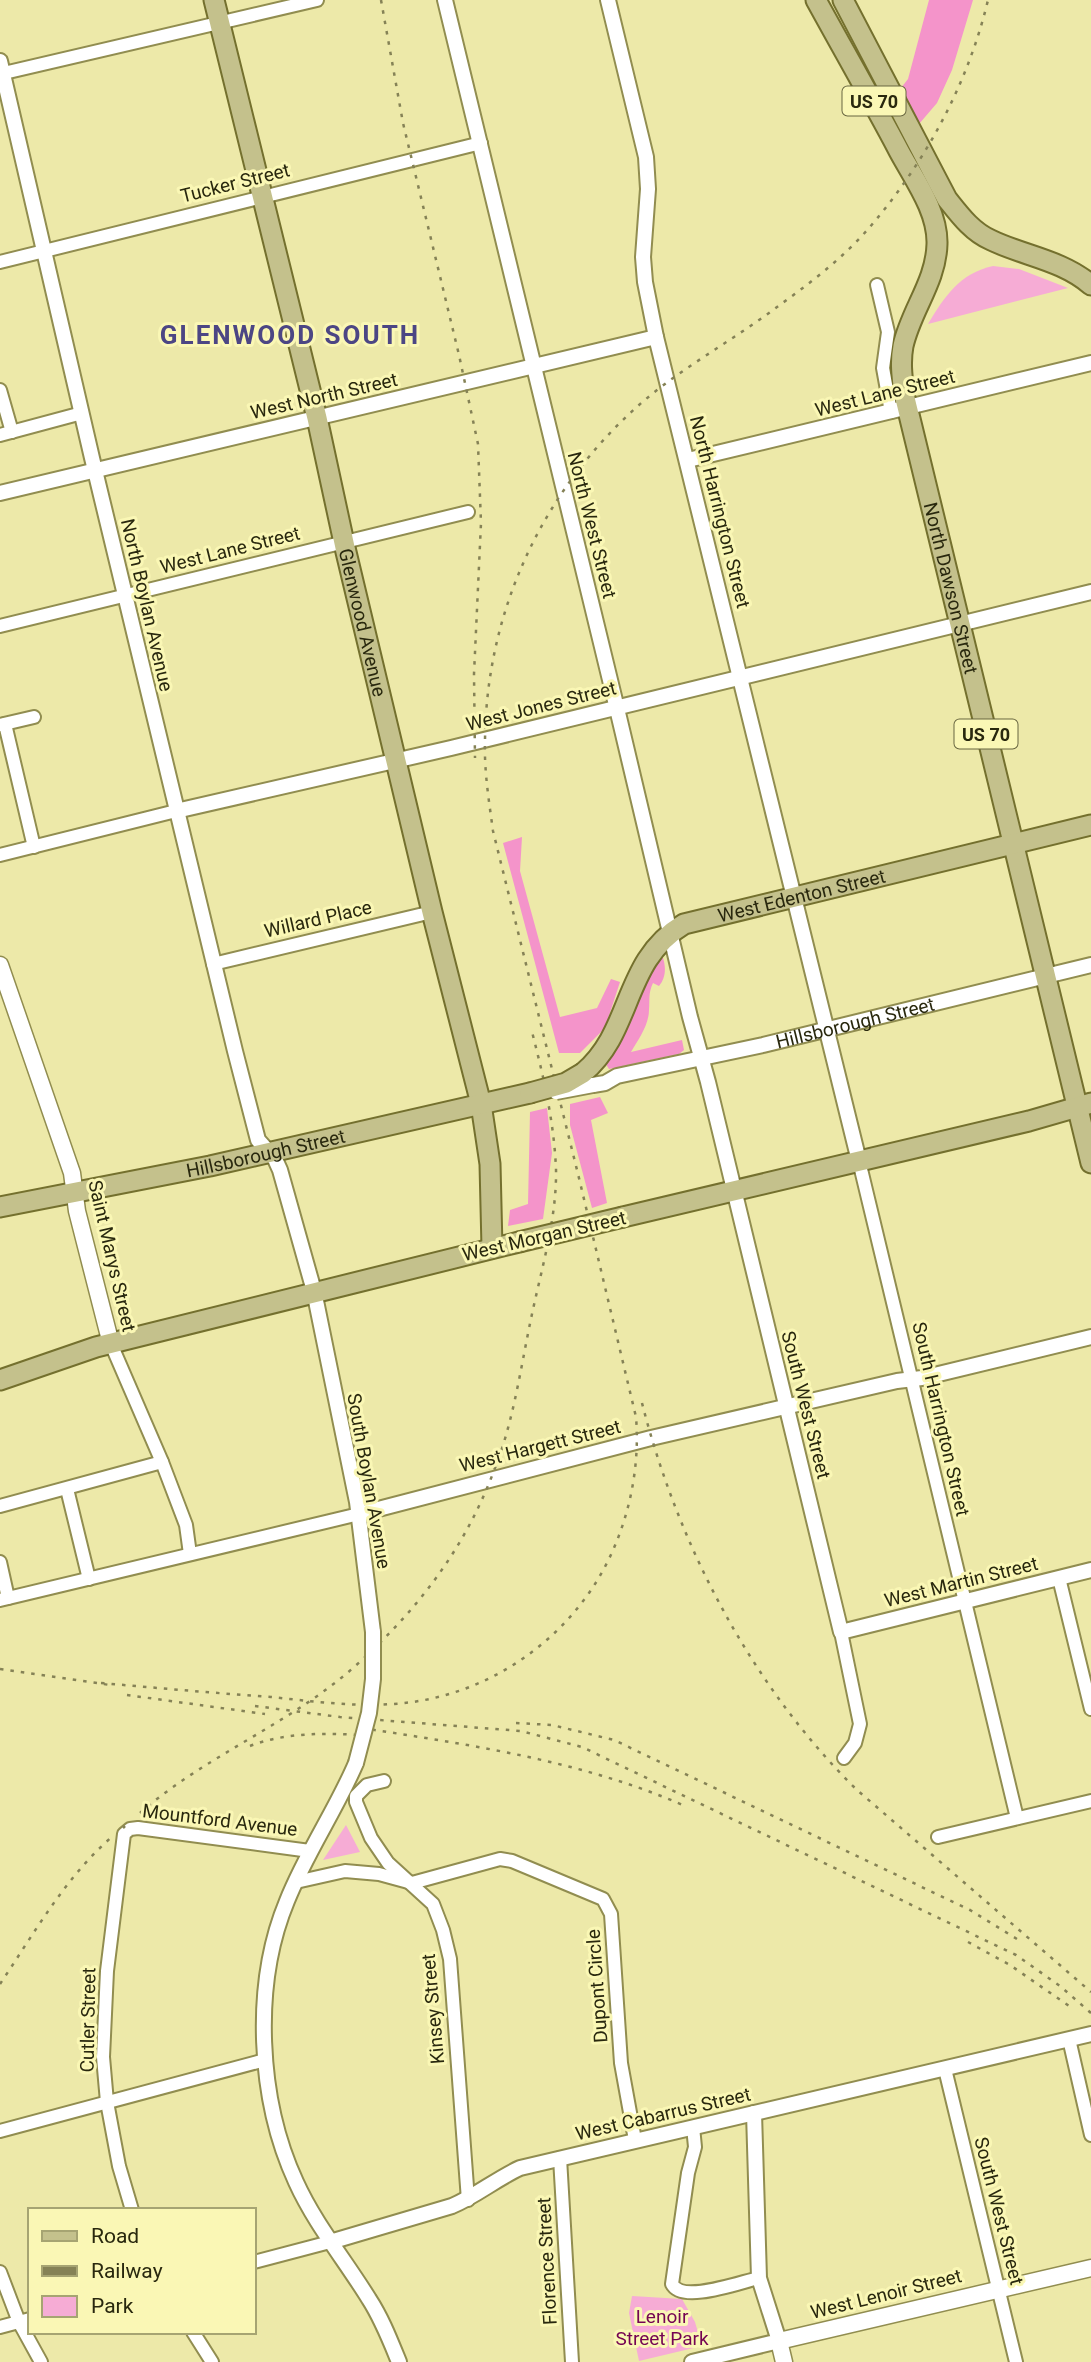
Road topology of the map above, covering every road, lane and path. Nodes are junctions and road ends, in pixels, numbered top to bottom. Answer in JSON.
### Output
{"nodes":[{"id":1,"x":214,"y":0,"type":"edge"},
{"id":2,"x":317,"y":0,"type":"edge"},
{"id":3,"x":444,"y":0,"type":"edge"},
{"id":4,"x":608,"y":0,"type":"edge"},
{"id":5,"x":816,"y":0,"type":"edge"},
{"id":6,"x":843,"y":0,"type":"edge"},
{"id":7,"x":856,"y":0,"type":"edge"},
{"id":8,"x":219,"y":22,"type":"junction"},
{"id":9,"x":1,"y":69,"type":"edge"},
{"id":10,"x":880,"y":72,"type":"junction"},
{"id":11,"x":481,"y":143,"type":"junction"},
{"id":12,"x":262,"y":196,"type":"junction"},
{"id":13,"x":43,"y":251,"type":"junction"},
{"id":14,"x":0,"y":262,"type":"edge"},
{"id":15,"x":877,"y":285,"type":"dead end"},
{"id":16,"x":1091,"y":285,"type":"edge"},
{"id":17,"x":656,"y":337,"type":"junction"},
{"id":18,"x":1091,"y":363,"type":"edge"},
{"id":19,"x":533,"y":366,"type":"junction"},
{"id":20,"x":0,"y":390,"type":"edge"},
{"id":21,"x":899,"y":410,"type":"junction"},
{"id":22,"x":82,"y":413,"type":"junction"},
{"id":23,"x":317,"y":418,"type":"junction"},
{"id":24,"x":6,"y":433,"type":"edge"},
{"id":25,"x":688,"y":460,"type":"junction"},
{"id":26,"x":95,"y":471,"type":"junction"},
{"id":27,"x":0,"y":493,"type":"edge"},
{"id":28,"x":468,"y":512,"type":"dead end"},
{"id":29,"x":344,"y":542,"type":"junction"},
{"id":30,"x":1091,"y":592,"type":"edge"},
{"id":31,"x":125,"y":596,"type":"junction"},
{"id":32,"x":959,"y":624,"type":"junction"},
{"id":33,"x":0,"y":626,"type":"edge"},
{"id":34,"x":741,"y":679,"type":"junction"},
{"id":35,"x":617,"y":707,"type":"junction"},
{"id":36,"x":34,"y":717,"type":"dead end"},
{"id":37,"x":2,"y":725,"type":"edge"},
{"id":38,"x":397,"y":761,"type":"junction"},
{"id":39,"x":176,"y":811,"type":"junction"},
{"id":40,"x":1091,"y":825,"type":"edge"},
{"id":41,"x":1013,"y":844,"type":"junction"},
{"id":42,"x":34,"y":847,"type":"junction"},
{"id":43,"x":0,"y":855,"type":"edge"},
{"id":44,"x":794,"y":896,"type":"junction"},
{"id":45,"x":432,"y":912,"type":"junction"},
{"id":46,"x":671,"y":934,"type":"junction"},
{"id":47,"x":213,"y":964,"type":"junction"},
{"id":48,"x":0,"y":965,"type":"edge"},
{"id":49,"x":1091,"y":965,"type":"edge"},
{"id":50,"x":1045,"y":976,"type":"junction"},
{"id":51,"x":827,"y":1029,"type":"junction"},
{"id":52,"x":701,"y":1059,"type":"junction"},
{"id":53,"x":591,"y":1077,"type":"junction"},
{"id":54,"x":481,"y":1104,"type":"junction"},
{"id":55,"x":1084,"y":1106,"type":"edge"},
{"id":56,"x":268,"y":1152,"type":"junction"},
{"id":57,"x":859,"y":1161,"type":"junction"},
{"id":58,"x":1091,"y":1163,"type":"edge"},
{"id":59,"x":734,"y":1191,"type":"junction"},
{"id":60,"x":76,"y":1193,"type":"junction"},
{"id":61,"x":0,"y":1207,"type":"edge"},
{"id":62,"x":492,"y":1248,"type":"junction"},
{"id":63,"x":314,"y":1291,"type":"junction"},
{"id":64,"x":1091,"y":1337,"type":"edge"},
{"id":65,"x":111,"y":1343,"type":"junction"},
{"id":66,"x":0,"y":1380,"type":"edge"},
{"id":67,"x":911,"y":1380,"type":"junction"},
{"id":68,"x":786,"y":1408,"type":"junction"},
{"id":69,"x":162,"y":1462,"type":"junction"},
{"id":70,"x":67,"y":1489,"type":"junction"},
{"id":71,"x":0,"y":1506,"type":"edge"},
{"id":72,"x":359,"y":1514,"type":"junction"},
{"id":73,"x":190,"y":1555,"type":"junction"},
{"id":74,"x":0,"y":1562,"type":"edge"},
{"id":75,"x":1091,"y":1570,"type":"edge"},
{"id":76,"x":1059,"y":1578,"type":"junction"},
{"id":77,"x":89,"y":1579,"type":"junction"},
{"id":78,"x":4,"y":1599,"type":"edge"},
{"id":79,"x":965,"y":1602,"type":"junction"},
{"id":80,"x":841,"y":1632,"type":"junction"},
{"id":81,"x":1091,"y":1709,"type":"edge"},
{"id":82,"x":844,"y":1758,"type":"dead end"},
{"id":83,"x":384,"y":1781,"type":"dead end"},
{"id":84,"x":1091,"y":1801,"type":"edge"},
{"id":85,"x":1017,"y":1818,"type":"junction"},
{"id":86,"x":127,"y":1831,"type":"joint"},
{"id":87,"x":938,"y":1837,"type":"dead end"},
{"id":88,"x":310,"y":1851,"type":"junction"},
{"id":89,"x":296,"y":1882,"type":"junction"},
{"id":90,"x":412,"y":1883,"type":"junction"},
{"id":91,"x":1091,"y":2034,"type":"edge"},
{"id":92,"x":1069,"y":2039,"type":"junction"},
{"id":93,"x":265,"y":2060,"type":"junction"},
{"id":94,"x":945,"y":2068,"type":"junction"},
{"id":95,"x":107,"y":2102,"type":"junction"},
{"id":96,"x":754,"y":2113,"type":"junction"},
{"id":97,"x":693,"y":2127,"type":"junction"},
{"id":98,"x":0,"y":2131,"type":"edge"},
{"id":99,"x":1091,"y":2135,"type":"edge"},
{"id":100,"x":635,"y":2140,"type":"junction"},
{"id":101,"x":560,"y":2158,"type":"junction"},
{"id":102,"x":468,"y":2200,"type":"junction"},
{"id":103,"x":131,"y":2208,"type":"edge"},
{"id":104,"x":330,"y":2242,"type":"junction"},
{"id":105,"x":256,"y":2261,"type":"edge"},
{"id":106,"x":1091,"y":2267,"type":"edge"},
{"id":107,"x":0,"y":2272,"type":"edge"},
{"id":108,"x":759,"y":2278,"type":"junction"},
{"id":109,"x":999,"y":2289,"type":"junction"},
{"id":110,"x":24,"y":2321,"type":"edge"},
{"id":111,"x":0,"y":2327,"type":"edge"},
{"id":112,"x":29,"y":2334,"type":"edge"},
{"id":113,"x":194,"y":2334,"type":"edge"},
{"id":114,"x":779,"y":2341,"type":"junction"},
{"id":115,"x":41,"y":2362,"type":"edge"},
{"id":116,"x":212,"y":2362,"type":"edge"},
{"id":117,"x":399,"y":2362,"type":"edge"},
{"id":118,"x":572,"y":2362,"type":"edge"},
{"id":119,"x":692,"y":2362,"type":"edge"},
{"id":120,"x":784,"y":2362,"type":"edge"},
{"id":121,"x":1016,"y":2362,"type":"edge"}],
"edges":[{"from":1,"to":8,"type":"main road","name":"Glenwood Avenue"},
{"from":2,"to":8,"type":"street"},
{"from":3,"to":11,"type":"street","name":"North West Street"},
{"from":4,"to":17,"type":"street","name":"North Harrington Street"},
{"from":5,"to":21,"type":"main road","name":"North Dawson Street","number":"US 70"},
{"from":6,"to":10,"type":"main road","number":"US 70"},
{"from":7,"to":10,"type":"main road"},
{"from":8,"to":9,"type":"street"},
{"from":8,"to":12,"type":"main road","name":"Glenwood Avenue"},
{"from":9,"to":13,"type":"street","name":"North Boylan Avenue"},
{"from":10,"to":16,"type":"main road","number":"US 70"},
{"from":11,"to":12,"type":"street","name":"Tucker Street"},
{"from":11,"to":19,"type":"street","name":"North West Street"},
{"from":12,"to":13,"type":"street","name":"Tucker Street"},
{"from":12,"to":23,"type":"main road","name":"Glenwood Avenue"},
{"from":13,"to":14,"type":"street","name":"Tucker Street"},
{"from":13,"to":22,"type":"street","name":"North Boylan Avenue"},
{"from":15,"to":21,"type":"street","name":"North Dawson Street"},
{"from":17,"to":19,"type":"street","name":"West North Street"},
{"from":17,"to":25,"type":"street","name":"North Harrington Street"},
{"from":18,"to":21,"type":"street","name":"West Lane Street"},
{"from":19,"to":23,"type":"street","name":"West North Street"},
{"from":19,"to":35,"type":"street","name":"North West Street"},
{"from":20,"to":24,"type":"street"},
{"from":21,"to":25,"type":"street","name":"West Lane Street"},
{"from":21,"to":32,"type":"main road","name":"North Dawson Street","number":"US 70"},
{"from":22,"to":24,"type":"street"},
{"from":22,"to":26,"type":"street","name":"North Boylan Avenue"},
{"from":23,"to":26,"type":"street","name":"West North Street"},
{"from":23,"to":29,"type":"main road","name":"Glenwood Avenue"},
{"from":25,"to":34,"type":"street","name":"North Harrington Street"},
{"from":26,"to":27,"type":"street","name":"West North Street"},
{"from":26,"to":31,"type":"street","name":"North Boylan Avenue"},
{"from":28,"to":29,"type":"street","name":"West Lane Street"},
{"from":29,"to":31,"type":"street","name":"West Lane Street"},
{"from":29,"to":38,"type":"main road","name":"Glenwood Avenue"},
{"from":30,"to":32,"type":"street","name":"West Jones Street"},
{"from":31,"to":33,"type":"street","name":"West Lane Street"},
{"from":31,"to":39,"type":"street","name":"North Boylan Avenue"},
{"from":32,"to":34,"type":"street","name":"West Jones Street"},
{"from":32,"to":41,"type":"main road","name":"North Dawson Street","number":"US 70"},
{"from":34,"to":35,"type":"street","name":"West Jones Street"},
{"from":34,"to":44,"type":"street","name":"North Harrington Street"},
{"from":35,"to":38,"type":"street","name":"West Jones Street"},
{"from":35,"to":46,"type":"street","name":"North West Street"},
{"from":36,"to":37,"type":"street"},
{"from":37,"to":42,"type":"street"},
{"from":38,"to":39,"type":"street","name":"West Jones Street"},
{"from":38,"to":45,"type":"main road","name":"Glenwood Avenue"},
{"from":39,"to":42,"type":"street","name":"West Jones Street"},
{"from":39,"to":47,"type":"street","name":"North Boylan Avenue"},
{"from":40,"to":41,"type":"main road","name":"West Edenton Street"},
{"from":41,"to":44,"type":"main road","name":"West Edenton Street"},
{"from":41,"to":50,"type":"main road","name":"North Dawson Street","number":"US 70"},
{"from":42,"to":43,"type":"street","name":"West Jones Street"},
{"from":44,"to":46,"type":"main road","name":"West Edenton Street"},
{"from":44,"to":51,"type":"street","name":"North Harrington Street"},
{"from":45,"to":47,"type":"street","name":"Willard Place"},
{"from":45,"to":54,"type":"main road","name":"Glenwood Avenue"},
{"from":46,"to":52,"type":"street","name":"North West Street"},
{"from":46,"to":53,"type":"main road","name":"West Edenton Street"},
{"from":47,"to":56,"type":"street","name":"North Boylan Avenue"},
{"from":48,"to":60,"type":"main road","name":"Saint Marys Street"},
{"from":49,"to":50,"type":"street","name":"Hillsborough Street"},
{"from":50,"to":51,"type":"street","name":"Hillsborough Street"},
{"from":50,"to":55,"type":"main road","number":"US 70"},
{"from":51,"to":52,"type":"street","name":"Hillsborough Street"},
{"from":51,"to":57,"type":"street","name":"South Harrington Street"},
{"from":52,"to":53,"type":"street","name":"Hillsborough Street"},
{"from":52,"to":59,"type":"street","name":"South West Street"},
{"from":53,"to":54,"type":"main road","name":"Hillsborough Street","bridge":true},
{"from":54,"to":56,"type":"main road","name":"Hillsborough Street"},
{"from":54,"to":62,"type":"main road","name":"Glenwood Avenue"},
{"from":55,"to":57,"type":"main road","name":"West Morgan Street"},
{"from":55,"to":58,"type":"main road","number":"US 70"},
{"from":56,"to":60,"type":"main road","name":"Hillsborough Street"},
{"from":56,"to":63,"type":"street","name":"South Boylan Avenue"},
{"from":57,"to":59,"type":"main road","name":"West Morgan Street"},
{"from":57,"to":67,"type":"street","name":"South Harrington Street"},
{"from":59,"to":62,"type":"main road","name":"West Morgan Street","bridge":true},
{"from":59,"to":68,"type":"street","name":"South West Street"},
{"from":60,"to":61,"type":"main road","name":"Hillsborough Street"},
{"from":60,"to":65,"type":"main road","name":"Saint Marys Street"},
{"from":62,"to":63,"type":"main road","name":"West Morgan Street"},
{"from":63,"to":65,"type":"main road","name":"West Morgan Street"},
{"from":63,"to":72,"type":"street","name":"South Boylan Avenue"},
{"from":64,"to":67,"type":"street","name":"West Hargett Street"},
{"from":65,"to":66,"type":"main road","name":"West Morgan Street"},
{"from":65,"to":69,"type":"street","name":"Saint Marys Street"},
{"from":67,"to":68,"type":"street","name":"West Hargett Street"},
{"from":67,"to":79,"type":"street","name":"South Harrington Street"},
{"from":68,"to":72,"type":"street","name":"West Hargett Street"},
{"from":68,"to":80,"type":"street","name":"South West Street"},
{"from":69,"to":70,"type":"street"},
{"from":69,"to":73,"type":"street","name":"Saint Marys Street"},
{"from":70,"to":71,"type":"street"},
{"from":70,"to":77,"type":"street"},
{"from":72,"to":73,"type":"street","name":"West Hargett Street"},
{"from":72,"to":88,"type":"street","name":"South Boylan Avenue","bridge":true},
{"from":73,"to":77,"type":"street","name":"West Hargett Street"},
{"from":74,"to":78,"type":"street"},
{"from":75,"to":76,"type":"street","name":"West Martin Street"},
{"from":76,"to":79,"type":"street","name":"West Martin Street"},
{"from":76,"to":81,"type":"street"},
{"from":77,"to":78,"type":"street","name":"West Hargett Street"},
{"from":79,"to":80,"type":"street","name":"West Martin Street"},
{"from":79,"to":85,"type":"street","name":"South Harrington Street"},
{"from":80,"to":82,"type":"street","name":"South West Street"},
{"from":83,"to":90,"type":"street","name":"Kinsey Street"},
{"from":84,"to":85,"type":"street"},
{"from":85,"to":87,"type":"street"},
{"from":86,"to":88,"type":"street","name":"Mountford Avenue"},
{"from":86,"to":95,"type":"street","name":"Cutler Street"},
{"from":88,"to":89,"type":"street","name":"South Boylan Avenue"},
{"from":89,"to":90,"type":"street","name":"Dupont Circle"},
{"from":89,"to":93,"type":"street","name":"South Boylan Avenue"},
{"from":90,"to":100,"type":"street","name":"Dupont Circle"},
{"from":90,"to":102,"type":"street","name":"Kinsey Street"},
{"from":91,"to":92,"type":"street","name":"West Cabarrus Street"},
{"from":92,"to":94,"type":"street","name":"West Cabarrus Street"},
{"from":92,"to":99,"type":"street"},
{"from":93,"to":95,"type":"street"},
{"from":93,"to":104,"type":"street","name":"South Boylan Avenue"},
{"from":94,"to":96,"type":"street","name":"West Cabarrus Street"},
{"from":94,"to":109,"type":"street","name":"South West Street"},
{"from":95,"to":98,"type":"street"},
{"from":95,"to":103,"type":"street","name":"Cutler Street"},
{"from":96,"to":97,"type":"street","name":"West Cabarrus Street"},
{"from":96,"to":108,"type":"street"},
{"from":97,"to":100,"type":"street","name":"West Cabarrus Street"},
{"from":97,"to":108,"type":"street"},
{"from":100,"to":101,"type":"street","name":"West Cabarrus Street"},
{"from":101,"to":102,"type":"street","name":"West Cabarrus Street"},
{"from":101,"to":118,"type":"street","name":"Florence Street"},
{"from":102,"to":104,"type":"street","name":"West Cabarrus Street"},
{"from":104,"to":105,"type":"street","name":"West Cabarrus Street"},
{"from":104,"to":117,"type":"street","name":"South Boylan Avenue"},
{"from":106,"to":109,"type":"main road","name":"West Lenoir Street"},
{"from":107,"to":110,"type":"street"},
{"from":108,"to":114,"type":"street"},
{"from":109,"to":114,"type":"main road","name":"West Lenoir Street"},
{"from":109,"to":121,"type":"street","name":"South West Street"},
{"from":110,"to":111,"type":"street"},
{"from":112,"to":115,"type":"street"},
{"from":113,"to":116,"type":"street"},
{"from":114,"to":119,"type":"street","name":"West Lenoir Street"},
{"from":114,"to":120,"type":"main road"}]}
